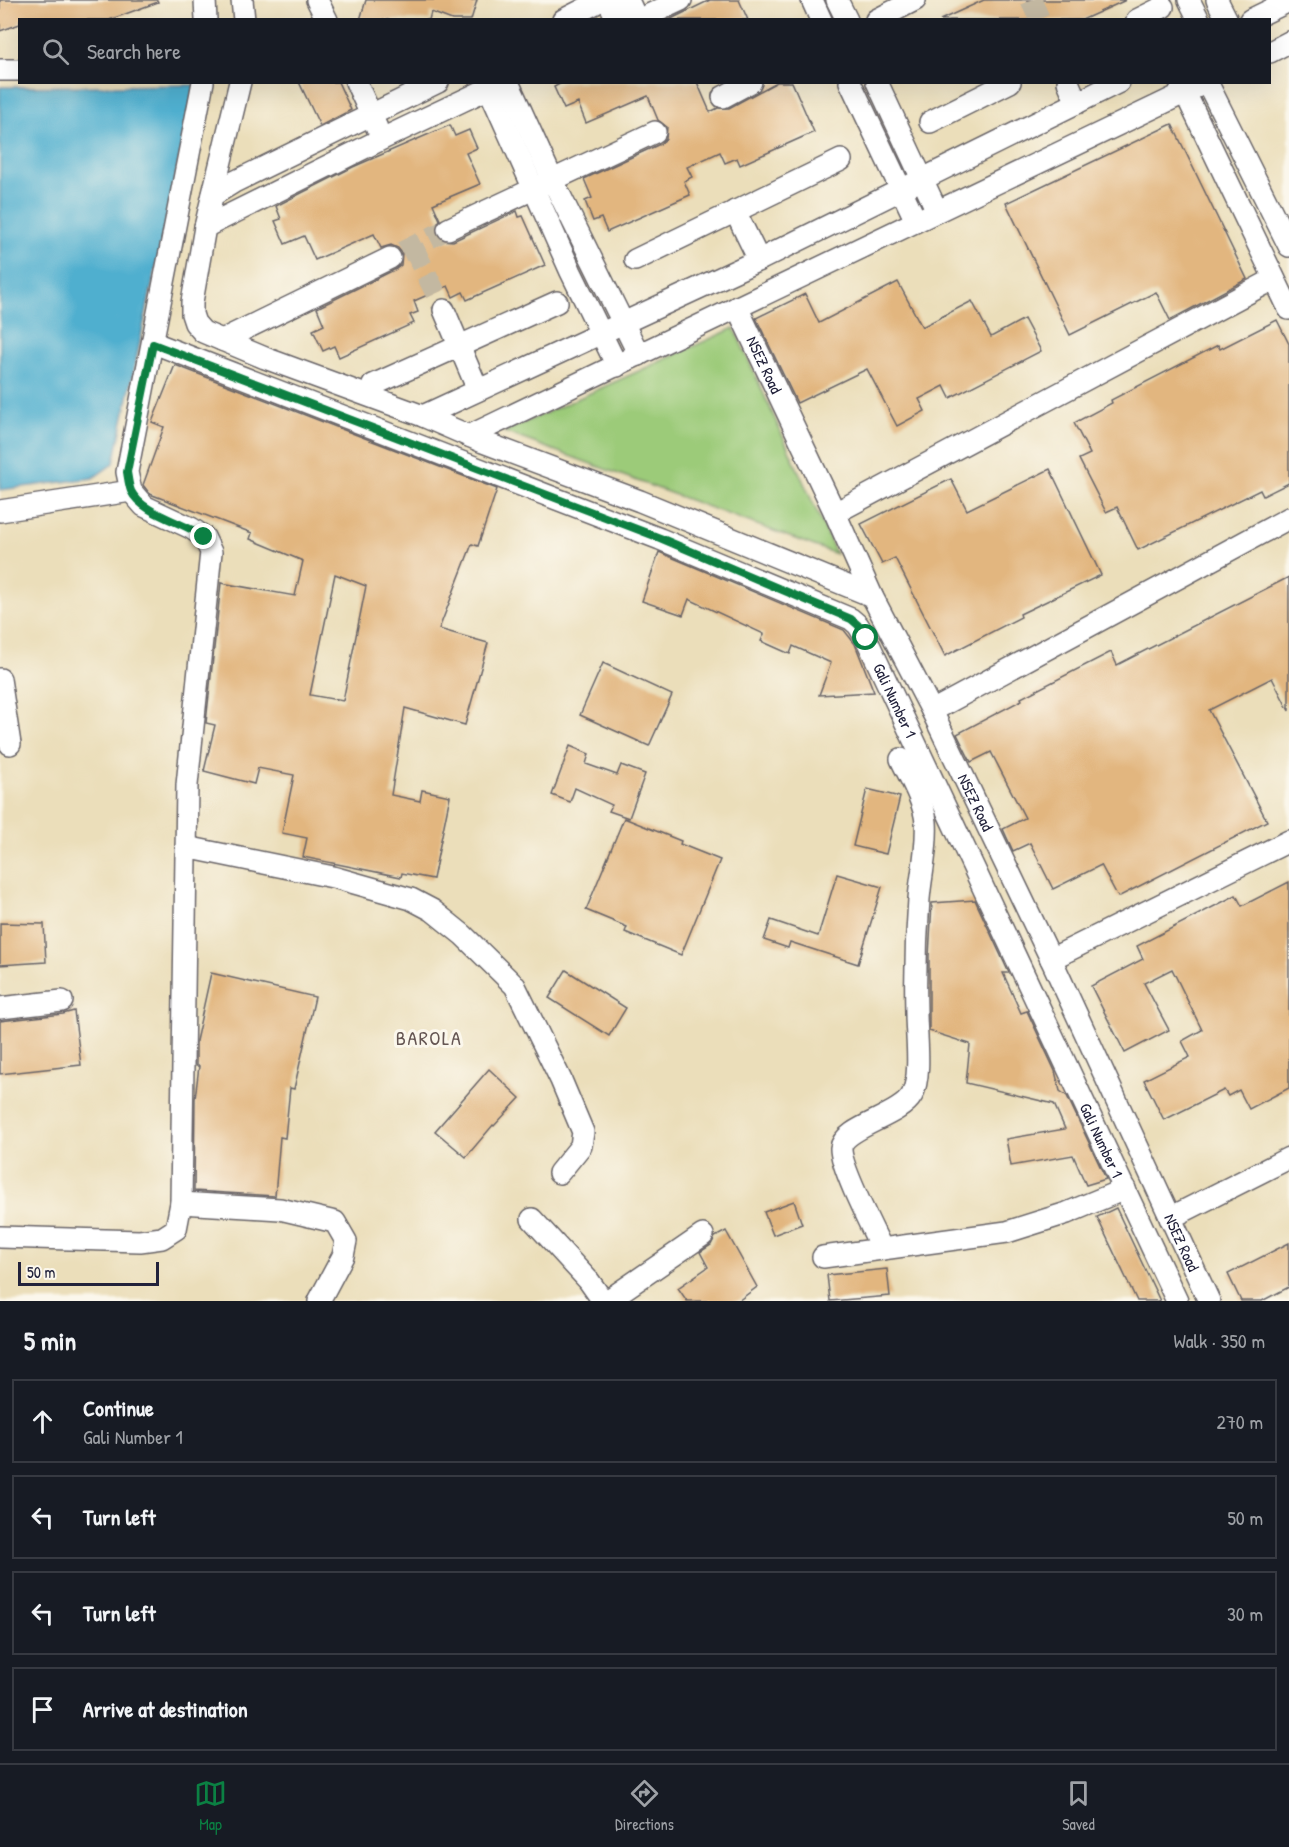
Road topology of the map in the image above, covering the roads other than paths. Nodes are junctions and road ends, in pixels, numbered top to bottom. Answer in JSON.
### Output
{"nodes":[{"id":1,"x":206,"y":0,"type":"edge"},
{"id":2,"x":242,"y":0,"type":"edge"},
{"id":3,"x":317,"y":0,"type":"edge"},
{"id":4,"x":602,"y":0,"type":"edge"},
{"id":5,"x":608,"y":0,"type":"edge"},
{"id":6,"x":628,"y":0,"type":"edge"},
{"id":7,"x":681,"y":0,"type":"edge"},
{"id":8,"x":812,"y":0,"type":"edge"},
{"id":9,"x":837,"y":0,"type":"edge"},
{"id":10,"x":915,"y":0,"type":"edge"},
{"id":11,"x":1189,"y":0,"type":"edge"},
{"id":12,"x":1217,"y":0,"type":"edge"},
{"id":13,"x":1289,"y":1,"type":"edge"},
{"id":14,"x":1163,"y":7,"type":"dead end"},
{"id":15,"x":206,"y":18,"type":"edge"},
{"id":16,"x":244,"y":18,"type":"edge"},
{"id":17,"x":326,"y":18,"type":"edge"},
{"id":18,"x":567,"y":18,"type":"edge"},
{"id":19,"x":616,"y":18,"type":"edge"},
{"id":20,"x":636,"y":18,"type":"edge"},
{"id":21,"x":641,"y":18,"type":"edge"},
{"id":22,"x":820,"y":18,"type":"edge"},
{"id":23,"x":846,"y":18,"type":"edge"},
{"id":24,"x":880,"y":18,"type":"edge"},
{"id":25,"x":1141,"y":18,"type":"edge"},
{"id":26,"x":1197,"y":18,"type":"edge"},
{"id":27,"x":1226,"y":18,"type":"edge"},
{"id":28,"x":1254,"y":18,"type":"edge"},
{"id":29,"x":1289,"y":42,"type":"edge"},
{"id":30,"x":1271,"y":51,"type":"edge"},
{"id":31,"x":0,"y":70,"type":"edge"},
{"id":32,"x":18,"y":70,"type":"edge"},
{"id":33,"x":203,"y":84,"type":"edge"},
{"id":34,"x":240,"y":84,"type":"edge"},
{"id":35,"x":357,"y":84,"type":"edge"},
{"id":36,"x":434,"y":84,"type":"edge"},
{"id":37,"x":747,"y":84,"type":"edge"},
{"id":38,"x":851,"y":84,"type":"edge"},
{"id":39,"x":878,"y":84,"type":"edge"},
{"id":40,"x":1006,"y":84,"type":"edge"},
{"id":41,"x":1069,"y":84,"type":"edge"},
{"id":42,"x":1115,"y":84,"type":"edge"},
{"id":43,"x":1199,"y":84,"type":"edge"},
{"id":44,"x":1208,"y":84,"type":"edge"},
{"id":45,"x":500,"y":85,"type":"edge"},
{"id":46,"x":1182,"y":88,"type":"edge"},
{"id":47,"x":723,"y":97,"type":"dead end"},
{"id":48,"x":1077,"y":103,"type":"junction"},
{"id":49,"x":372,"y":116,"type":"junction"},
{"id":50,"x":930,"y":122,"type":"dead end"},
{"id":51,"x":655,"y":132,"type":"dead end"},
{"id":52,"x":382,"y":139,"type":"junction"},
{"id":53,"x":285,"y":158,"type":"junction"},
{"id":54,"x":841,"y":160,"type":"dead end"},
{"id":55,"x":552,"y":179,"type":"junction"},
{"id":56,"x":923,"y":179,"type":"junction"},
{"id":57,"x":297,"y":181,"type":"junction"},
{"id":58,"x":533,"y":188,"type":"junction"},
{"id":59,"x":900,"y":189,"type":"junction"},
{"id":60,"x":213,"y":195,"type":"junction"},
{"id":61,"x":735,"y":211,"type":"junction"},
{"id":62,"x":937,"y":211,"type":"junction"},
{"id":63,"x":916,"y":221,"type":"junction"},
{"id":64,"x":205,"y":227,"type":"junction"},
{"id":65,"x":448,"y":229,"type":"tunnel mouth"},
{"id":66,"x":1289,"y":246,"type":"edge"},
{"id":67,"x":390,"y":258,"type":"tunnel mouth"},
{"id":68,"x":635,"y":260,"type":"dead end"},
{"id":69,"x":759,"y":260,"type":"junction"},
{"id":70,"x":1274,"y":279,"type":"junction"},
{"id":71,"x":557,"y":302,"type":"dead end"},
{"id":72,"x":737,"y":307,"type":"junction"},
{"id":73,"x":1289,"y":309,"type":"edge"},
{"id":74,"x":444,"y":310,"type":"tunnel mouth"},
{"id":75,"x":621,"y":323,"type":"junction"},
{"id":76,"x":601,"y":335,"type":"junction"},
{"id":77,"x":222,"y":340,"type":"junction"},
{"id":78,"x":153,"y":344,"type":"junction"},
{"id":79,"x":460,"y":347,"type":"junction"},
{"id":80,"x":639,"y":355,"type":"junction"},
{"id":81,"x":617,"y":366,"type":"junction"},
{"id":82,"x":373,"y":385,"type":"dead end"},
{"id":83,"x":478,"y":390,"type":"junction"},
{"id":84,"x":423,"y":416,"type":"junction"},
{"id":85,"x":469,"y":436,"type":"junction"},
{"id":86,"x":131,"y":490,"type":"junction"},
{"id":87,"x":0,"y":511,"type":"edge"},
{"id":88,"x":835,"y":513,"type":"junction"},
{"id":89,"x":1289,"y":518,"type":"edge"},
{"id":90,"x":872,"y":596,"type":"junction"},
{"id":91,"x":0,"y":679,"type":"edge"},
{"id":92,"x":932,"y":711,"type":"junction"},
{"id":93,"x":10,"y":744,"type":"dead end"},
{"id":94,"x":901,"y":759,"type":"dead end"},
{"id":95,"x":1289,"y":841,"type":"edge"},
{"id":96,"x":186,"y":847,"type":"junction"},
{"id":97,"x":1051,"y":959,"type":"junction"},
{"id":98,"x":63,"y":1002,"type":"dead end"},
{"id":99,"x":0,"y":1008,"type":"edge"},
{"id":100,"x":1289,"y":1158,"type":"edge"},
{"id":101,"x":559,"y":1173,"type":"dead end"},
{"id":102,"x":1125,"y":1189,"type":"junction"},
{"id":103,"x":181,"y":1203,"type":"junction"},
{"id":104,"x":1170,"y":1218,"type":"junction"},
{"id":105,"x":532,"y":1219,"type":"dead end"},
{"id":106,"x":703,"y":1235,"type":"dead end"},
{"id":107,"x":0,"y":1237,"type":"edge"},
{"id":108,"x":882,"y":1249,"type":"junction"},
{"id":109,"x":823,"y":1257,"type":"dead end"},
{"id":110,"x":319,"y":1301,"type":"edge"},
{"id":111,"x":605,"y":1301,"type":"edge"},
{"id":112,"x":1177,"y":1301,"type":"edge"},
{"id":113,"x":1209,"y":1301,"type":"edge"}],
"edges":[{"from":1,"to":15,"type":"street"},
{"from":2,"to":16,"type":"street"},
{"from":3,"to":17,"type":"street"},
{"from":4,"to":18,"type":"street"},
{"from":5,"to":19,"type":"street"},
{"from":6,"to":20,"type":"street"},
{"from":7,"to":21,"type":"street"},
{"from":8,"to":22,"type":"street"},
{"from":9,"to":23,"type":"street"},
{"from":10,"to":24,"type":"street"},
{"from":11,"to":26,"type":"street"},
{"from":12,"to":27,"type":"street"},
{"from":13,"to":28,"type":"street"},
{"from":14,"to":25,"type":"street"},
{"from":29,"to":30,"type":"street"},
{"from":31,"to":32,"type":"street"},
{"from":33,"to":78,"type":"street"},
{"from":34,"to":60,"type":"street"},
{"from":35,"to":49,"type":"street"},
{"from":36,"to":49,"type":"street"},
{"from":37,"to":47,"type":"street"},
{"from":38,"to":59,"type":"street"},
{"from":39,"to":56,"type":"street"},
{"from":40,"to":50,"type":"street"},
{"from":41,"to":48,"type":"street"},
{"from":42,"to":48,"type":"street"},
{"from":43,"to":46,"type":"street"},
{"from":44,"to":66,"type":"street"},
{"from":45,"to":52,"type":"street"},
{"from":45,"to":55,"type":"street"},
{"from":45,"to":58,"type":"street"},
{"from":46,"to":62,"type":"street"},
{"from":46,"to":70,"type":"street"},
{"from":48,"to":56,"type":"street"},
{"from":49,"to":52,"type":"street"},
{"from":49,"to":53,"type":"street"},
{"from":51,"to":55,"type":"street"},
{"from":52,"to":57,"type":"street"},
{"from":53,"to":57,"type":"street"},
{"from":53,"to":60,"type":"street"},
{"from":54,"to":61,"type":"street"},
{"from":55,"to":58,"type":"street"},
{"from":55,"to":75,"type":"street"},
{"from":56,"to":59,"type":"street"},
{"from":56,"to":62,"type":"street"},
{"from":57,"to":64,"type":"street"},
{"from":58,"to":65,"type":"street"},
{"from":58,"to":76,"type":"street"},
{"from":59,"to":63,"type":"street"},
{"from":59,"to":69,"type":"street"},
{"from":60,"to":64,"type":"street"},
{"from":61,"to":68,"type":"street"},
{"from":61,"to":69,"type":"street"},
{"from":62,"to":63,"type":"street"},
{"from":63,"to":72,"type":"street"},
{"from":64,"to":77,"type":"street"},
{"from":67,"to":77,"type":"street"},
{"from":69,"to":75,"type":"street"},
{"from":70,"to":73,"type":"street"},
{"from":70,"to":88,"type":"street"},
{"from":71,"to":79,"type":"street"},
{"from":72,"to":80,"type":"street"},
{"from":72,"to":88,"type":"street","name":"NSEZ Road"},
{"from":74,"to":79,"type":"street"},
{"from":75,"to":76,"type":"street"},
{"from":75,"to":80,"type":"street"},
{"from":76,"to":81,"type":"street"},
{"from":76,"to":83,"type":"street"},
{"from":77,"to":84,"type":"street"},
{"from":78,"to":86,"type":"street"},
{"from":78,"to":102,"type":"street","name":"Gali Number 1"},
{"from":79,"to":82,"type":"street"},
{"from":79,"to":83,"type":"street"},
{"from":80,"to":81,"type":"street"},
{"from":81,"to":85,"type":"street"},
{"from":83,"to":84,"type":"street"},
{"from":84,"to":85,"type":"street"},
{"from":85,"to":90,"type":"street"},
{"from":86,"to":87,"type":"street"},
{"from":86,"to":96,"type":"street"},
{"from":88,"to":90,"type":"street","name":"NSEZ Road"},
{"from":89,"to":92,"type":"street"},
{"from":90,"to":92,"type":"street","name":"NSEZ Road"},
{"from":91,"to":93,"type":"street"},
{"from":92,"to":97,"type":"street","name":"NSEZ Road"},
{"from":94,"to":108,"type":"street"},
{"from":95,"to":97,"type":"street"},
{"from":96,"to":101,"type":"street"},
{"from":96,"to":103,"type":"street"},
{"from":97,"to":104,"type":"street","name":"NSEZ Road"},
{"from":98,"to":99,"type":"street"},
{"from":100,"to":104,"type":"street"},
{"from":102,"to":108,"type":"street"},
{"from":102,"to":112,"type":"street","name":"Gali Number 1"},
{"from":103,"to":107,"type":"street"},
{"from":103,"to":110,"type":"street"},
{"from":104,"to":113,"type":"street","name":"NSEZ Road"},
{"from":105,"to":111,"type":"street"},
{"from":106,"to":111,"type":"street"},
{"from":108,"to":109,"type":"street"}]}
